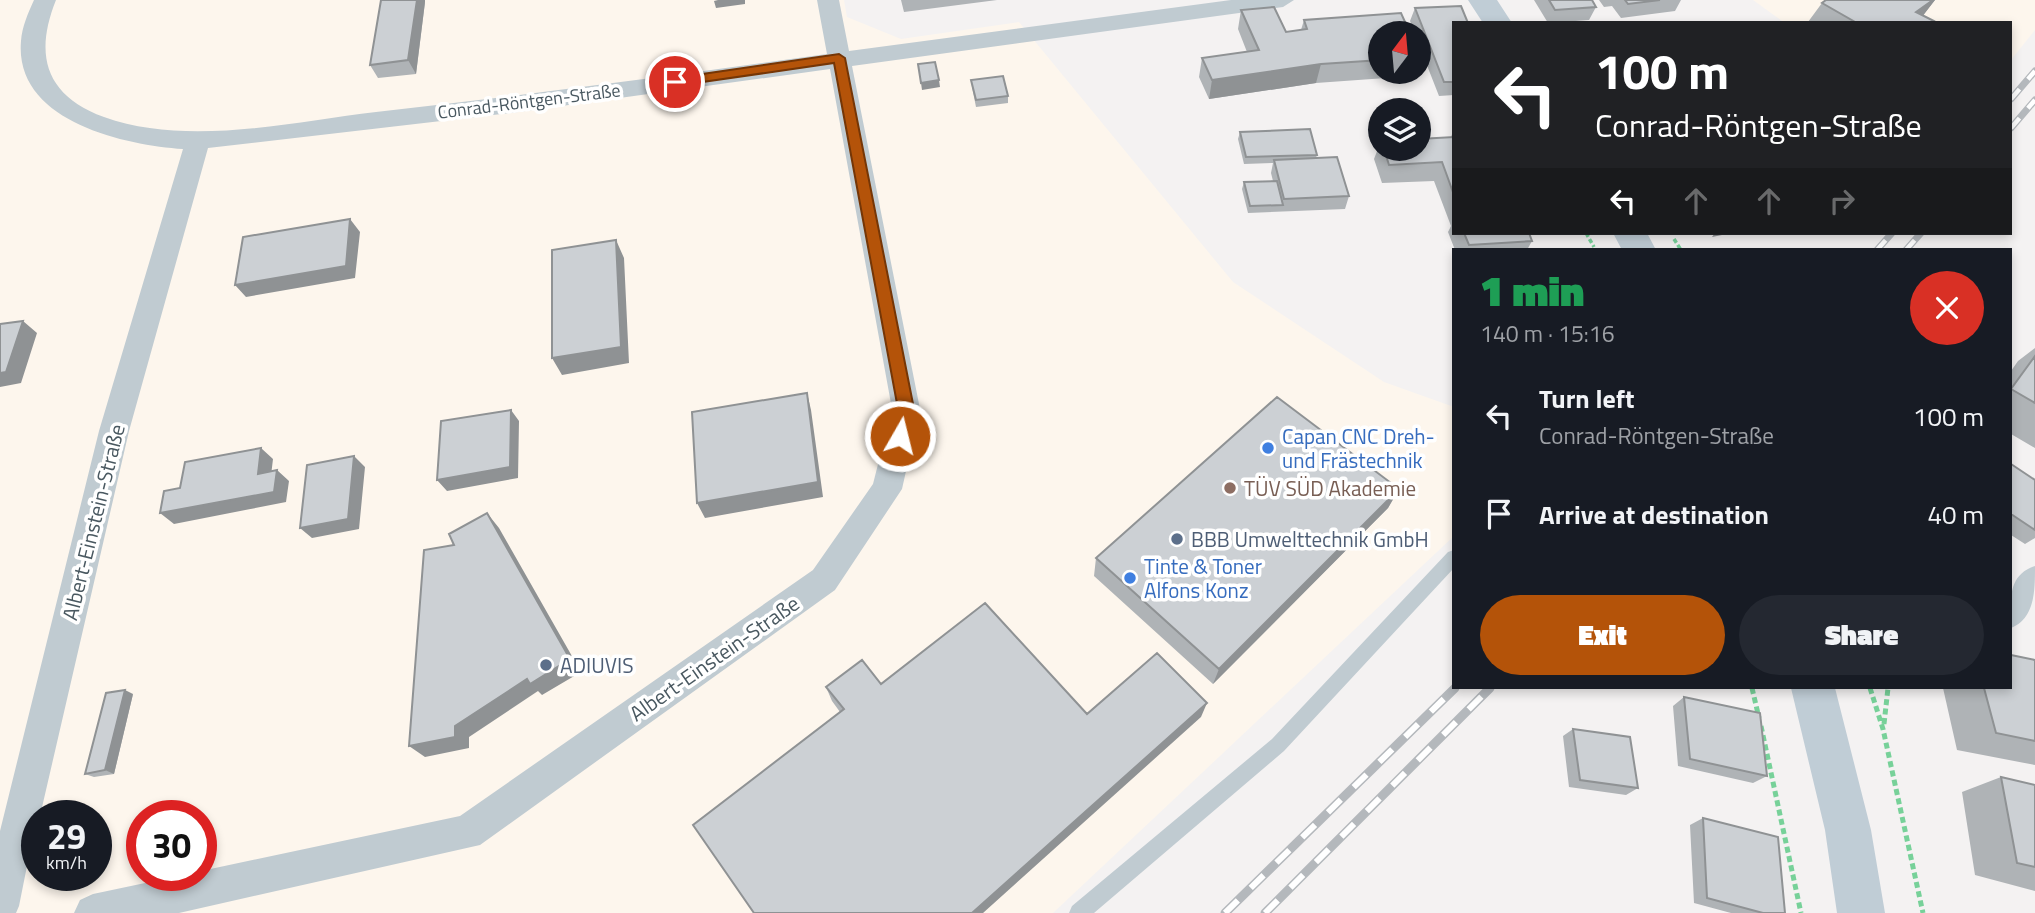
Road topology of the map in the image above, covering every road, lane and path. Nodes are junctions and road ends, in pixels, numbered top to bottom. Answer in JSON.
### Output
{"nodes":[{"id":1,"x":45,"y":0,"type":"edge"},
{"id":2,"x":828,"y":0,"type":"edge"},
{"id":3,"x":1283,"y":0,"type":"edge"},
{"id":4,"x":1482,"y":0,"type":"edge"},
{"id":5,"x":1497,"y":21,"type":"edge"},
{"id":6,"x":839,"y":58,"type":"junction"},
{"id":7,"x":198,"y":141,"type":"junction"},
{"id":8,"x":1452,"y":559,"type":"edge"},
{"id":9,"x":2035,"y":580,"type":"edge"},
{"id":10,"x":2012,"y":612,"type":"edge"},
{"id":11,"x":1752,"y":689,"type":"edge"},
{"id":12,"x":1812,"y":689,"type":"edge"},
{"id":13,"x":1870,"y":689,"type":"edge"},
{"id":14,"x":1888,"y":689,"type":"edge"},
{"id":15,"x":1883,"y":729,"type":"junction"},
{"id":16,"x":0,"y":906,"type":"edge"},
{"id":17,"x":93,"y":913,"type":"edge"},
{"id":18,"x":1079,"y":913,"type":"edge"},
{"id":19,"x":1801,"y":913,"type":"edge"},
{"id":20,"x":1861,"y":913,"type":"edge"},
{"id":21,"x":1923,"y":913,"type":"edge"}],
"edges":[{"from":1,"to":7,"type":"street","name":"Conrad-Röntgen-Straße"},
{"from":2,"to":6,"type":"street","name":"Albert-Einstein-Straße"},
{"from":3,"to":6,"type":"street","name":"Conrad-Röntgen-Straße"},
{"from":4,"to":5,"type":"main road"},
{"from":6,"to":7,"type":"street","name":"Conrad-Röntgen-Straße"},
{"from":6,"to":17,"type":"street","name":"Albert-Einstein-Straße"},
{"from":7,"to":16,"type":"street","name":"Albert-Einstein-Straße"},
{"from":8,"to":18,"type":"lane"},
{"from":9,"to":10,"type":"street"},
{"from":11,"to":19,"type":"path"},
{"from":12,"to":20,"type":"main road"},
{"from":13,"to":15,"type":"path"},
{"from":14,"to":15,"type":"path"},
{"from":15,"to":21,"type":"path"}]}
